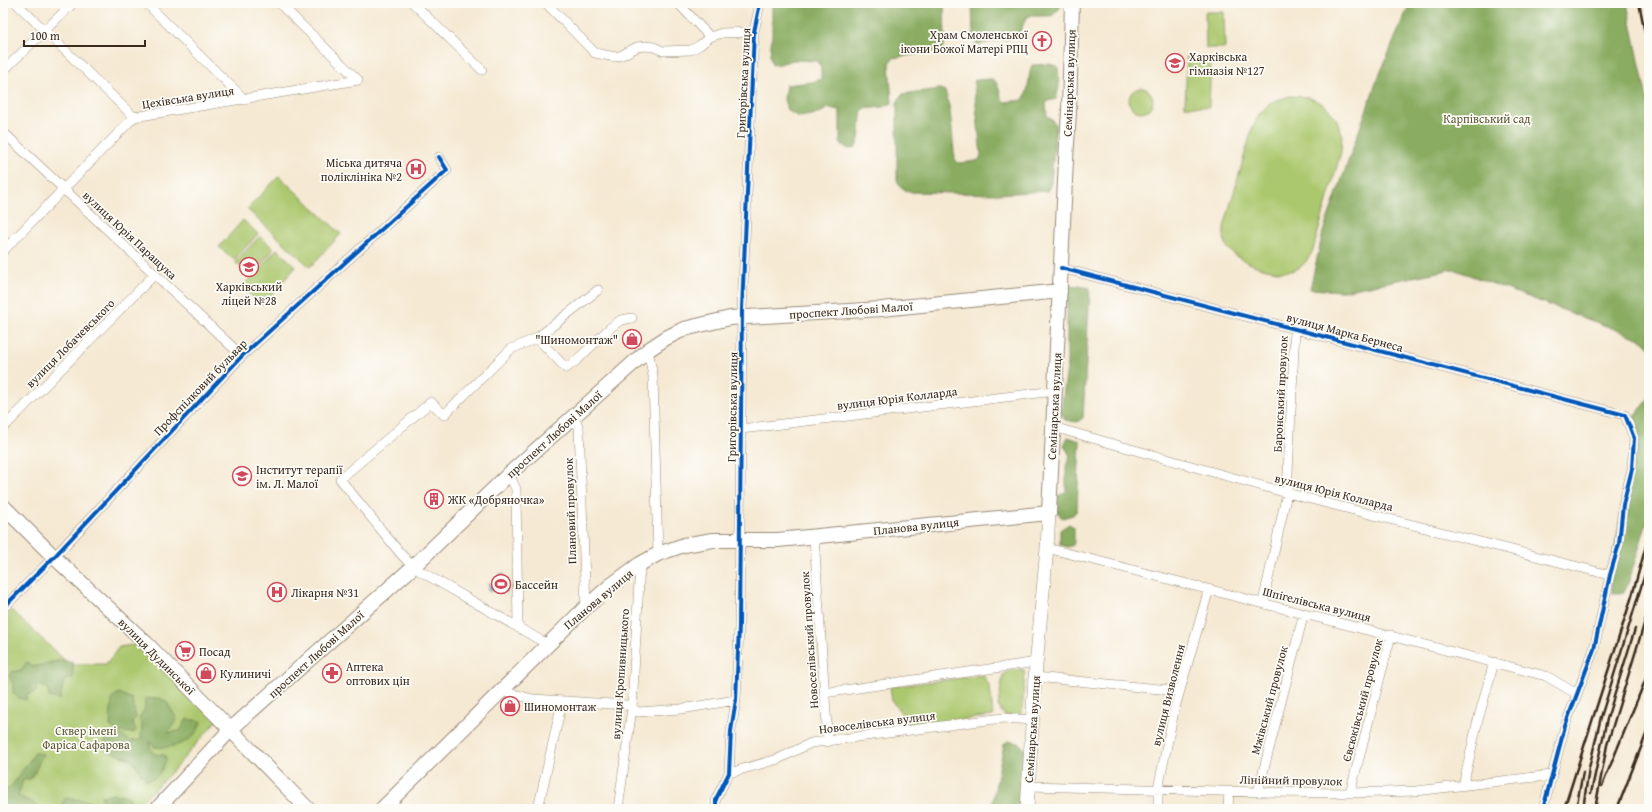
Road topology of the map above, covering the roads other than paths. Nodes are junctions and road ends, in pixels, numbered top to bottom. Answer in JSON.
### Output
{"nodes":[{"id":1,"x":16,"y":3,"type":"edge"},
{"id":2,"x":73,"y":3,"type":"edge"},
{"id":3,"x":146,"y":3,"type":"edge"},
{"id":4,"x":279,"y":3,"type":"edge"},
{"id":5,"x":413,"y":3,"type":"edge"},
{"id":6,"x":546,"y":3,"type":"edge"},
{"id":7,"x":678,"y":3,"type":"edge"},
{"id":8,"x":760,"y":3,"type":"edge"},
{"id":9,"x":1072,"y":3,"type":"edge"},
{"id":10,"x":45,"y":31,"type":"junction"},
{"id":11,"x":754,"y":32,"type":"junction"},
{"id":12,"x":710,"y":37,"type":"junction"},
{"id":13,"x":482,"y":70,"type":"dead end"},
{"id":14,"x":3,"y":71,"type":"edge"},
{"id":15,"x":245,"y":100,"type":"junction"},
{"id":16,"x":134,"y":118,"type":"junction"},
{"id":17,"x":3,"y":132,"type":"edge"},
{"id":18,"x":439,"y":157,"type":"dead end"},
{"id":19,"x":63,"y":190,"type":"junction"},
{"id":20,"x":3,"y":251,"type":"edge"},
{"id":21,"x":1061,"y":268,"type":"junction"},
{"id":22,"x":155,"y":274,"type":"junction"},
{"id":23,"x":598,"y":290,"type":"dead end"},
{"id":24,"x":1060,"y":291,"type":"junction"},
{"id":25,"x":742,"y":317,"type":"junction"},
{"id":26,"x":632,"y":318,"type":"dead end"},
{"id":27,"x":1295,"y":329,"type":"junction"},
{"id":28,"x":537,"y":338,"type":"junction"},
{"id":29,"x":648,"y":350,"type":"junction"},
{"id":30,"x":242,"y":356,"type":"junction"},
{"id":31,"x":1055,"y":391,"type":"junction"},
{"id":32,"x":573,"y":416,"type":"junction"},
{"id":33,"x":1053,"y":427,"type":"junction"},
{"id":34,"x":3,"y":428,"type":"edge"},
{"id":35,"x":741,"y":429,"type":"junction"},
{"id":36,"x":509,"y":474,"type":"junction"},
{"id":37,"x":1287,"y":493,"type":"junction"},
{"id":38,"x":3,"y":506,"type":"edge"},
{"id":39,"x":1049,"y":513,"type":"junction"},
{"id":40,"x":814,"y":536,"type":"junction"},
{"id":41,"x":740,"y":541,"type":"junction"},
{"id":42,"x":1047,"y":548,"type":"junction"},
{"id":43,"x":658,"y":554,"type":"junction"},
{"id":44,"x":54,"y":557,"type":"junction"},
{"id":45,"x":640,"y":564,"type":"junction"},
{"id":46,"x":413,"y":567,"type":"junction"},
{"id":47,"x":1610,"y":575,"type":"junction"},
{"id":48,"x":1209,"y":589,"type":"junction"},
{"id":49,"x":1262,"y":602,"type":"junction"},
{"id":50,"x":586,"y":607,"type":"junction"},
{"id":51,"x":3,"y":608,"type":"edge"},
{"id":52,"x":1304,"y":613,"type":"junction"},
{"id":53,"x":518,"y":628,"type":"junction"},
{"id":54,"x":1391,"y":635,"type":"junction"},
{"id":55,"x":547,"y":644,"type":"junction"},
{"id":56,"x":1036,"y":662,"type":"junction"},
{"id":57,"x":1494,"y":662,"type":"junction"},
{"id":58,"x":1035,"y":677,"type":"junction"},
{"id":59,"x":501,"y":691,"type":"junction"},
{"id":60,"x":1180,"y":691,"type":"junction"},
{"id":61,"x":824,"y":693,"type":"junction"},
{"id":62,"x":1577,"y":694,"type":"junction"},
{"id":63,"x":736,"y":700,"type":"junction"},
{"id":64,"x":562,"y":702,"type":"junction"},
{"id":65,"x":632,"y":708,"type":"junction"},
{"id":66,"x":1032,"y":720,"type":"junction"},
{"id":67,"x":231,"y":729,"type":"junction"},
{"id":68,"x":828,"y":742,"type":"junction"},
{"id":69,"x":729,"y":773,"type":"junction"},
{"id":70,"x":1552,"y":775,"type":"junction"},
{"id":71,"x":1028,"y":786,"type":"junction"},
{"id":72,"x":1463,"y":786,"type":"junction"},
{"id":73,"x":1158,"y":789,"type":"junction"},
{"id":74,"x":1229,"y":791,"type":"junction"},
{"id":75,"x":1258,"y":792,"type":"junction"},
{"id":76,"x":1350,"y":793,"type":"junction"},
{"id":77,"x":157,"y":809,"type":"edge"},
{"id":78,"x":308,"y":809,"type":"edge"},
{"id":79,"x":382,"y":809,"type":"edge"},
{"id":80,"x":538,"y":809,"type":"edge"},
{"id":81,"x":618,"y":809,"type":"edge"},
{"id":82,"x":716,"y":809,"type":"edge"},
{"id":83,"x":1026,"y":809,"type":"edge"},
{"id":84,"x":1158,"y":809,"type":"edge"},
{"id":85,"x":1228,"y":809,"type":"edge"},
{"id":86,"x":1543,"y":809,"type":"edge"}],
"edges":[{"from":1,"to":10,"type":"street"},
{"from":2,"to":10,"type":"street"},
{"from":3,"to":15,"type":"street"},
{"from":4,"to":15,"type":"street","name":"Цехівська вулиця"},
{"from":5,"to":13,"type":"street"},
{"from":6,"to":12,"type":"street"},
{"from":7,"to":12,"type":"street"},
{"from":8,"to":11,"type":"street","name":"Григорівська вулиця"},
{"from":9,"to":21,"type":"main road","name":"Семінарська вулиця"},
{"from":10,"to":14,"type":"street"},
{"from":10,"to":16,"type":"street"},
{"from":11,"to":12,"type":"street"},
{"from":11,"to":25,"type":"street","name":"Григорівська вулиця"},
{"from":15,"to":16,"type":"street","name":"Цехівська вулиця"},
{"from":16,"to":19,"type":"street","name":"Цехівська вулиця"},
{"from":17,"to":19,"type":"street","name":"вулиця Юрія Паращука"},
{"from":18,"to":30,"type":"street","name":"Профспілковий бульвар"},
{"from":19,"to":20,"type":"street","name":"Цехівська вулиця"},
{"from":19,"to":22,"type":"street","name":"вулиця Юрія Паращука"},
{"from":21,"to":24,"type":"main road","name":"Семінарська вулиця"},
{"from":21,"to":27,"type":"street","name":"вулиця Марка Бернеса"},
{"from":22,"to":30,"type":"street","name":"вулиця Юрія Паращука"},
{"from":22,"to":34,"type":"street","name":"вулиця Лобачевського"},
{"from":23,"to":28,"type":"street"},
{"from":24,"to":25,"type":"main road","name":"проспект Любові Малої"},
{"from":24,"to":31,"type":"main road","name":"Семінарська вулиця"},
{"from":25,"to":29,"type":"main road","name":"проспект Любові Малої"},
{"from":25,"to":35,"type":"street","name":"Григорівська вулиця"},
{"from":26,"to":28,"type":"street"},
{"from":27,"to":37,"type":"street","name":"Баронський провулок"},
{"from":27,"to":47,"type":"street","name":"вулиця Марка Бернеса"},
{"from":28,"to":46,"type":"street"},
{"from":29,"to":32,"type":"main road","name":"проспект Любові Малої"},
{"from":29,"to":43,"type":"street"},
{"from":30,"to":44,"type":"street","name":"Профспілковий бульвар"},
{"from":31,"to":33,"type":"main road","name":"Семінарська вулиця"},
{"from":31,"to":35,"type":"street","name":"вулиця Юрія Колларда"},
{"from":32,"to":36,"type":"main road","name":"проспект Любові Малої"},
{"from":32,"to":50,"type":"street","name":"Плановий провулок"},
{"from":33,"to":37,"type":"street","name":"вулиця Юрія Колларда"},
{"from":33,"to":39,"type":"main road","name":"Семінарська вулиця"},
{"from":35,"to":41,"type":"street","name":"Григорівська вулиця"},
{"from":36,"to":46,"type":"main road","name":"проспект Любові Малої"},
{"from":36,"to":53,"type":"street"},
{"from":37,"to":47,"type":"street","name":"вулиця Юрія Колларда"},
{"from":37,"to":49,"type":"street","name":"Баронський провулок"},
{"from":38,"to":44,"type":"main road","name":"вулиця Дудинської"},
{"from":39,"to":40,"type":"main road","name":"Планова вулиця"},
{"from":39,"to":42,"type":"street","name":"Семінарська вулиця"},
{"from":40,"to":41,"type":"main road","name":"Планова вулиця"},
{"from":40,"to":61,"type":"street","name":"Новоселівський провулок"},
{"from":41,"to":43,"type":"main road","name":"Планова вулиця"},
{"from":41,"to":63,"type":"street","name":"Григорівська вулиця"},
{"from":42,"to":48,"type":"street","name":"Шпігелівська вулиця"},
{"from":42,"to":56,"type":"street","name":"Семінарська вулиця"},
{"from":43,"to":45,"type":"main road","name":"Планова вулиця"},
{"from":44,"to":51,"type":"street","name":"Профспілковий бульвар"},
{"from":44,"to":67,"type":"main road","name":"вулиця Дудинської"},
{"from":45,"to":50,"type":"main road","name":"Планова вулиця"},
{"from":45,"to":65,"type":"street","name":"вулиця Кропивницького"},
{"from":46,"to":53,"type":"street"},
{"from":46,"to":67,"type":"main road","name":"проспект Любові Малої"},
{"from":47,"to":62,"type":"street"},
{"from":48,"to":49,"type":"street","name":"Шпігелівська вулиця"},
{"from":48,"to":60,"type":"street","name":"вулиця Визволення"},
{"from":49,"to":52,"type":"street","name":"Шпігелівська вулиця"},
{"from":50,"to":55,"type":"main road","name":"Планова вулиця"},
{"from":52,"to":54,"type":"street","name":"Шпігелівська вулиця"},
{"from":52,"to":75,"type":"street","name":"Мжівський провулок"},
{"from":53,"to":55,"type":"street"},
{"from":54,"to":57,"type":"street","name":"Шпігелівська вулиця"},
{"from":54,"to":76,"type":"street","name":"Євсюківський провулок"},
{"from":55,"to":59,"type":"main road","name":"Планова вулиця"},
{"from":56,"to":58,"type":"street","name":"Семінарська вулиця"},
{"from":56,"to":61,"type":"street"},
{"from":57,"to":62,"type":"street","name":"Шпігелівська вулиця"},
{"from":57,"to":72,"type":"street"},
{"from":58,"to":60,"type":"street"},
{"from":58,"to":66,"type":"street","name":"Семінарська вулиця"},
{"from":59,"to":64,"type":"street"},
{"from":59,"to":79,"type":"main road","name":"Планова вулиця"},
{"from":60,"to":73,"type":"street","name":"вулиця Визволення"},
{"from":61,"to":68,"type":"street","name":"Новоселівський провулок"},
{"from":62,"to":70,"type":"street"},
{"from":63,"to":65,"type":"street"},
{"from":63,"to":69,"type":"street","name":"Григорівська вулиця"},
{"from":64,"to":65,"type":"street"},
{"from":64,"to":80,"type":"street"},
{"from":65,"to":81,"type":"street","name":"вулиця Кропивницького"},
{"from":66,"to":68,"type":"street","name":"Новоселівська вулиця"},
{"from":66,"to":71,"type":"street","name":"Семінарська вулиця"},
{"from":67,"to":77,"type":"main road","name":"проспект Любові Малої"},
{"from":67,"to":78,"type":"main road","name":"вулиця Дудинської"},
{"from":68,"to":69,"type":"street","name":"Новоселівська вулиця"},
{"from":69,"to":82,"type":"street","name":"Григорівська вулиця"},
{"from":70,"to":72,"type":"street","name":"Лінійний провулок"},
{"from":70,"to":86,"type":"street"},
{"from":71,"to":73,"type":"street","name":"Лінійний провулок"},
{"from":71,"to":83,"type":"street","name":"Семінарська вулиця"},
{"from":72,"to":76,"type":"street","name":"Лінійний провулок"},
{"from":73,"to":74,"type":"street","name":"Лінійний провулок"},
{"from":73,"to":84,"type":"street","name":"вулиця Визволення"},
{"from":74,"to":75,"type":"street","name":"Лінійний провулок"},
{"from":74,"to":85,"type":"street"},
{"from":75,"to":76,"type":"street","name":"Лінійний провулок"}]}
